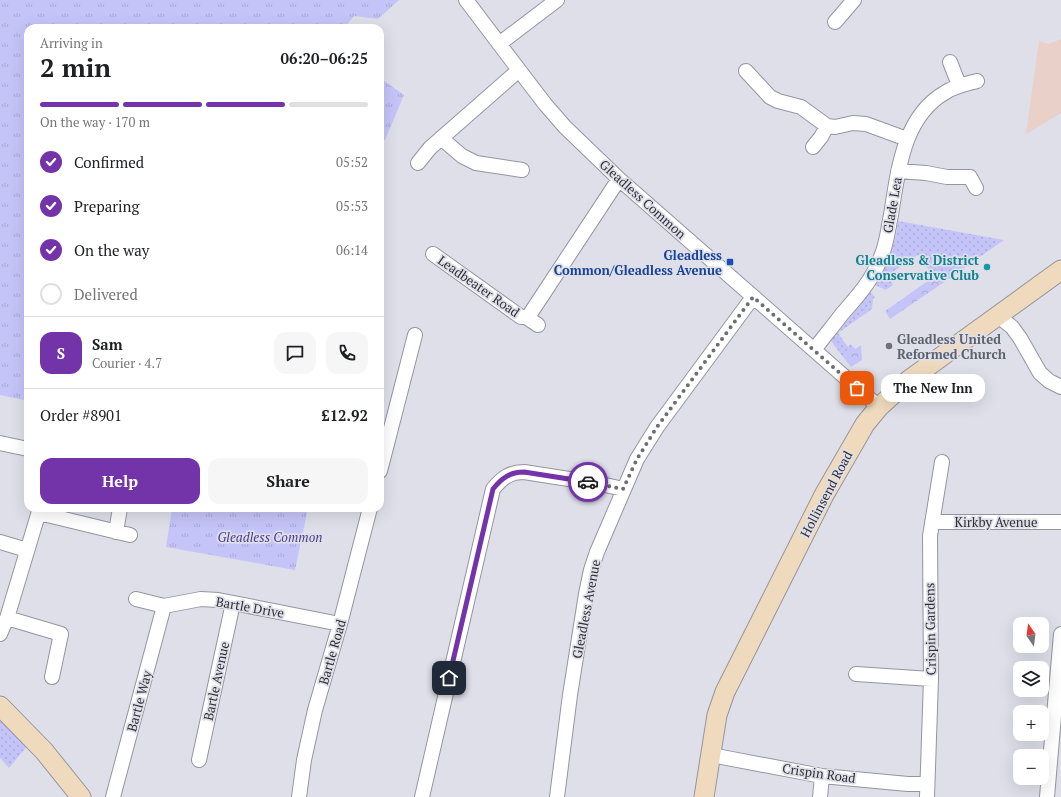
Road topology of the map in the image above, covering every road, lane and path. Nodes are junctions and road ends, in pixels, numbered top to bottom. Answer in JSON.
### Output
{"nodes":[{"id":1,"x":466,"y":0,"type":"edge"},
{"id":2,"x":558,"y":0,"type":"edge"},
{"id":3,"x":854,"y":0,"type":"edge"},
{"id":4,"x":835,"y":22,"type":"dead end"},
{"id":5,"x":498,"y":44,"type":"junction"},
{"id":6,"x":950,"y":62,"type":"dead end"},
{"id":7,"x":518,"y":70,"type":"junction"},
{"id":8,"x":746,"y":71,"type":"dead end"},
{"id":9,"x":977,"y":81,"type":"dead end"},
{"id":10,"x":959,"y":85,"type":"junction"},
{"id":11,"x":827,"y":126,"type":"junction"},
{"id":12,"x":441,"y":138,"type":"junction"},
{"id":13,"x":907,"y":139,"type":"junction"},
{"id":14,"x":813,"y":147,"type":"dead end"},
{"id":15,"x":418,"y":163,"type":"dead end"},
{"id":16,"x":522,"y":170,"type":"dead end"},
{"id":17,"x":898,"y":171,"type":"junction"},
{"id":18,"x":619,"y":179,"type":"junction"},
{"id":19,"x":976,"y":188,"type":"dead end"},
{"id":20,"x":433,"y":254,"type":"dead end"},
{"id":21,"x":1061,"y":270,"type":"edge"},
{"id":22,"x":753,"y":297,"type":"junction"},
{"id":23,"x":998,"y":316,"type":"junction"},
{"id":24,"x":526,"y":317,"type":"junction"},
{"id":25,"x":538,"y":325,"type":"dead end"},
{"id":26,"x":415,"y":335,"type":"dead end"},
{"id":27,"x":814,"y":350,"type":"junction"},
{"id":28,"x":1061,"y":387,"type":"edge"},
{"id":29,"x":879,"y":407,"type":"junction"},
{"id":30,"x":0,"y":443,"type":"edge"},
{"id":31,"x":24,"y":448,"type":"edge"},
{"id":32,"x":384,"y":455,"type":"edge"},
{"id":33,"x":942,"y":462,"type":"dead end"},
{"id":34,"x":623,"y":489,"type":"junction"},
{"id":35,"x":39,"y":512,"type":"edge"},
{"id":36,"x":43,"y":512,"type":"edge"},
{"id":37,"x":119,"y":512,"type":"edge"},
{"id":38,"x":369,"y":512,"type":"edge"},
{"id":39,"x":932,"y":522,"type":"junction"},
{"id":40,"x":1061,"y":522,"type":"edge"},
{"id":41,"x":116,"y":532,"type":"junction"},
{"id":42,"x":130,"y":535,"type":"dead end"},
{"id":43,"x":0,"y":542,"type":"edge"},
{"id":44,"x":27,"y":550,"type":"junction"},
{"id":45,"x":136,"y":599,"type":"dead end"},
{"id":46,"x":233,"y":603,"type":"junction"},
{"id":47,"x":164,"y":606,"type":"junction"},
{"id":48,"x":7,"y":618,"type":"junction"},
{"id":49,"x":340,"y":624,"type":"junction"},
{"id":50,"x":0,"y":634,"type":"edge"},
{"id":51,"x":1061,"y":634,"type":"edge"},
{"id":52,"x":856,"y":674,"type":"dead end"},
{"id":53,"x":52,"y":677,"type":"dead end"},
{"id":54,"x":931,"y":679,"type":"junction"},
{"id":55,"x":0,"y":706,"type":"edge"},
{"id":56,"x":711,"y":755,"type":"junction"},
{"id":57,"x":199,"y":760,"type":"dead end"},
{"id":58,"x":822,"y":776,"type":"junction"},
{"id":59,"x":927,"y":790,"type":"edge"},
{"id":60,"x":81,"y":797,"type":"edge"},
{"id":61,"x":113,"y":797,"type":"edge"},
{"id":62,"x":299,"y":797,"type":"edge"},
{"id":63,"x":422,"y":797,"type":"edge"},
{"id":64,"x":557,"y":797,"type":"edge"},
{"id":65,"x":704,"y":797,"type":"edge"},
{"id":66,"x":820,"y":797,"type":"edge"},
{"id":67,"x":1047,"y":797,"type":"edge"}],
"edges":[{"from":1,"to":5,"type":"street","name":"Gleadless Common"},
{"from":2,"to":5,"type":"street"},
{"from":3,"to":4,"type":"street"},
{"from":5,"to":7,"type":"street","name":"Gleadless Common"},
{"from":6,"to":10,"type":"street"},
{"from":7,"to":12,"type":"street"},
{"from":7,"to":18,"type":"street","name":"Gleadless Common"},
{"from":8,"to":11,"type":"street"},
{"from":9,"to":10,"type":"street","name":"Glade Lea"},
{"from":10,"to":13,"type":"street","name":"Glade Lea"},
{"from":11,"to":13,"type":"street"},
{"from":11,"to":14,"type":"street"},
{"from":12,"to":15,"type":"street"},
{"from":12,"to":16,"type":"street"},
{"from":13,"to":17,"type":"street","name":"Glade Lea"},
{"from":17,"to":19,"type":"street"},
{"from":17,"to":27,"type":"street","name":"Glade Lea"},
{"from":18,"to":22,"type":"street","name":"Gleadless Common"},
{"from":18,"to":24,"type":"street","name":"Leadbeater Road"},
{"from":20,"to":24,"type":"street","name":"Leadbeater Road"},
{"from":21,"to":23,"type":"main road","name":"Hollinsend Road"},
{"from":22,"to":27,"type":"street","name":"Gleadless Common"},
{"from":22,"to":34,"type":"street","name":"Gleadless Avenue"},
{"from":23,"to":28,"type":"street"},
{"from":23,"to":29,"type":"main road","name":"Hollinsend Road"},
{"from":24,"to":25,"type":"street","name":"Leadbeater Road"},
{"from":26,"to":32,"type":"street"},
{"from":27,"to":29,"type":"street","name":"Gleadless Common"},
{"from":29,"to":56,"type":"main road","name":"Hollinsend Road"},
{"from":30,"to":31,"type":"street"},
{"from":33,"to":39,"type":"street","name":"Crispin Gardens"},
{"from":34,"to":63,"type":"street"},
{"from":34,"to":64,"type":"street","name":"Gleadless Avenue"},
{"from":35,"to":44,"type":"street"},
{"from":36,"to":41,"type":"street"},
{"from":37,"to":41,"type":"street"},
{"from":38,"to":49,"type":"street","name":"Bartle Road"},
{"from":39,"to":40,"type":"street","name":"Kirkby Avenue"},
{"from":39,"to":54,"type":"street","name":"Crispin Gardens"},
{"from":41,"to":42,"type":"street"},
{"from":43,"to":44,"type":"street"},
{"from":44,"to":48,"type":"street"},
{"from":45,"to":47,"type":"street","name":"Bartle Drive"},
{"from":46,"to":47,"type":"street","name":"Bartle Drive"},
{"from":46,"to":49,"type":"street","name":"Bartle Drive"},
{"from":46,"to":57,"type":"street","name":"Bartle Avenue"},
{"from":47,"to":61,"type":"street","name":"Bartle Way"},
{"from":48,"to":50,"type":"street"},
{"from":48,"to":53,"type":"street"},
{"from":49,"to":62,"type":"street","name":"Bartle Road"},
{"from":51,"to":67,"type":"street"},
{"from":52,"to":54,"type":"street"},
{"from":54,"to":59,"type":"street","name":"Crispin Gardens"},
{"from":55,"to":60,"type":"main road"},
{"from":56,"to":58,"type":"street","name":"Crispin Road"},
{"from":56,"to":65,"type":"main road","name":"Hollinsend Road"},
{"from":58,"to":59,"type":"street","name":"Crispin Road"},
{"from":58,"to":66,"type":"street"}]}
